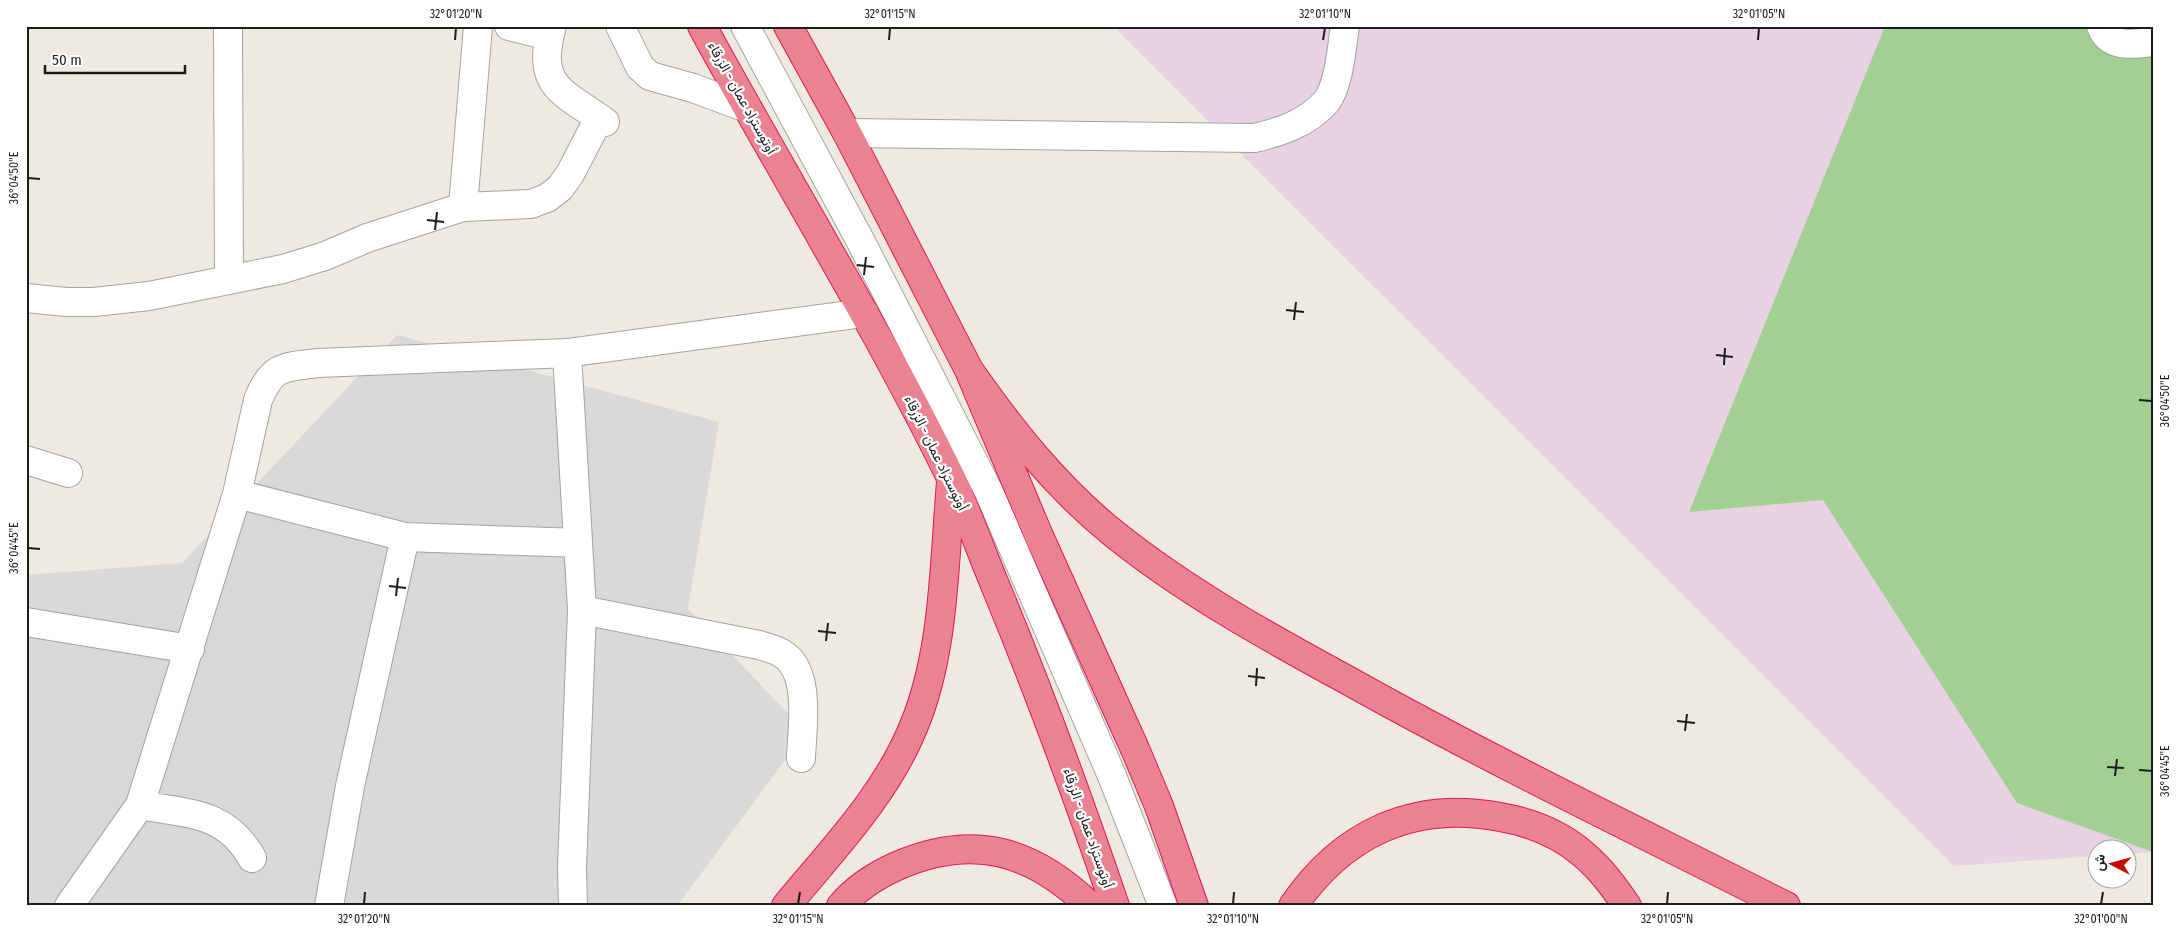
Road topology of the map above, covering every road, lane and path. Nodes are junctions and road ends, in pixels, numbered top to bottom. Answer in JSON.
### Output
{"nodes":[{"id":1,"x":228,"y":26,"type":"edge"},
{"id":2,"x":478,"y":26,"type":"edge"},
{"id":3,"x":509,"y":26,"type":"edge"},
{"id":4,"x":620,"y":26,"type":"edge"},
{"id":5,"x":702,"y":26,"type":"edge"},
{"id":6,"x":734,"y":26,"type":"edge"},
{"id":7,"x":745,"y":26,"type":"edge"},
{"id":8,"x":788,"y":26,"type":"edge"},
{"id":9,"x":1345,"y":26,"type":"edge"},
{"id":10,"x":2101,"y":26,"type":"edge"},
{"id":11,"x":551,"y":31,"type":"edge"},
{"id":12,"x":2153,"y":42,"type":"edge"},
{"id":13,"x":747,"y":108,"type":"junction"},
{"id":14,"x":847,"y":133,"type":"junction"},
{"id":15,"x":463,"y":207,"type":"junction"},
{"id":16,"x":228,"y":280,"type":"junction"},
{"id":17,"x":26,"y":298,"type":"edge"},
{"id":18,"x":864,"y":313,"type":"junction"},
{"id":19,"x":567,"y":353,"type":"junction"},
{"id":20,"x":969,"y":370,"type":"junction"},
{"id":21,"x":26,"y":460,"type":"edge"},
{"id":22,"x":68,"y":473,"type":"dead end"},
{"id":23,"x":951,"y":478,"type":"junction"},
{"id":24,"x":237,"y":494,"type":"junction"},
{"id":25,"x":405,"y":537,"type":"junction"},
{"id":26,"x":578,"y":543,"type":"junction"},
{"id":27,"x":582,"y":610,"type":"junction"},
{"id":28,"x":26,"y":622,"type":"edge"},
{"id":29,"x":190,"y":649,"type":"junction"},
{"id":30,"x":801,"y":758,"type":"dead end"},
{"id":31,"x":140,"y":805,"type":"junction"},
{"id":32,"x":252,"y":858,"type":"dead end"},
{"id":33,"x":69,"y":906,"type":"edge"},
{"id":34,"x":329,"y":906,"type":"edge"},
{"id":35,"x":574,"y":906,"type":"edge"},
{"id":36,"x":786,"y":906,"type":"edge"},
{"id":37,"x":841,"y":906,"type":"edge"},
{"id":38,"x":1090,"y":906,"type":"edge"},
{"id":39,"x":1115,"y":906,"type":"edge"},
{"id":40,"x":1146,"y":906,"type":"edge"},
{"id":41,"x":1163,"y":906,"type":"edge"},
{"id":42,"x":1194,"y":906,"type":"edge"},
{"id":43,"x":1293,"y":906,"type":"edge"},
{"id":44,"x":1627,"y":906,"type":"edge"},
{"id":45,"x":1786,"y":906,"type":"edge"}],
"edges":[{"from":1,"to":16,"type":"street"},
{"from":2,"to":15,"type":"street"},
{"from":3,"to":11,"type":"street"},
{"from":4,"to":13,"type":"street"},
{"from":5,"to":13,"type":"highway","name":"أوتوستراد عمان - الزرقاء"},
{"from":6,"to":40,"type":"street"},
{"from":7,"to":41,"type":"street"},
{"from":8,"to":14,"type":"highway"},
{"from":9,"to":14,"type":"street"},
{"from":10,"to":12,"type":"street"},
{"from":11,"to":15,"type":"street"},
{"from":13,"to":18,"type":"highway","name":"أوتوستراد عمان - الزرقاء"},
{"from":14,"to":20,"type":"highway"},
{"from":15,"to":16,"type":"street"},
{"from":16,"to":17,"type":"street"},
{"from":18,"to":19,"type":"street"},
{"from":18,"to":23,"type":"highway","name":"أوتوستراد عمان - الزرقاء"},
{"from":19,"to":24,"type":"street"},
{"from":19,"to":26,"type":"street"},
{"from":20,"to":42,"type":"highway"},
{"from":20,"to":45,"type":"highway"},
{"from":21,"to":22,"type":"street"},
{"from":23,"to":36,"type":"highway"},
{"from":23,"to":39,"type":"highway","name":"أوتوستراد عمان - الزرقاء"},
{"from":24,"to":25,"type":"street"},
{"from":24,"to":29,"type":"street"},
{"from":25,"to":26,"type":"street"},
{"from":25,"to":34,"type":"street"},
{"from":26,"to":27,"type":"street"},
{"from":27,"to":30,"type":"street"},
{"from":27,"to":35,"type":"street"},
{"from":28,"to":29,"type":"street"},
{"from":29,"to":31,"type":"street"},
{"from":31,"to":32,"type":"street"},
{"from":31,"to":33,"type":"street"},
{"from":37,"to":38,"type":"highway"},
{"from":43,"to":44,"type":"highway"}]}
